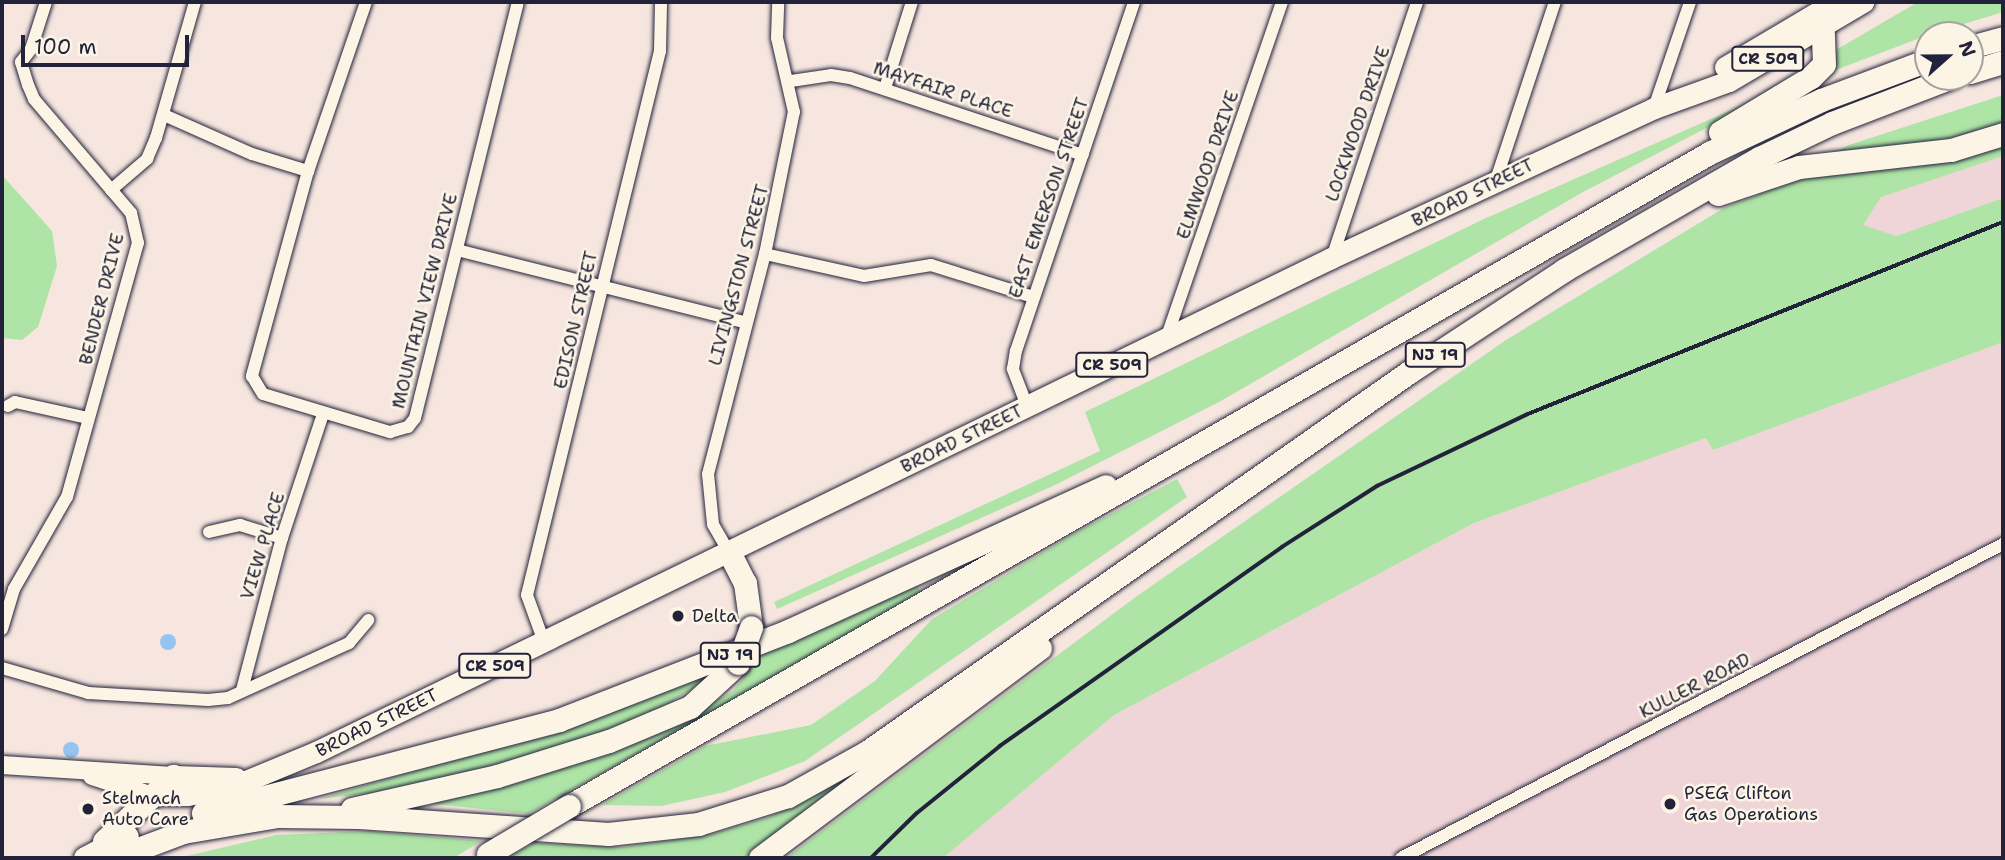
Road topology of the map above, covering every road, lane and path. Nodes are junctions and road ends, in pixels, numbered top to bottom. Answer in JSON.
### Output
{"nodes":[{"id":1,"x":46,"y":2,"type":"edge"},
{"id":2,"x":195,"y":2,"type":"edge"},
{"id":3,"x":366,"y":2,"type":"edge"},
{"id":4,"x":518,"y":2,"type":"edge"},
{"id":5,"x":661,"y":2,"type":"edge"},
{"id":6,"x":778,"y":2,"type":"edge"},
{"id":7,"x":912,"y":2,"type":"edge"},
{"id":8,"x":1134,"y":2,"type":"edge"},
{"id":9,"x":1282,"y":2,"type":"edge"},
{"id":10,"x":1418,"y":2,"type":"edge"},
{"id":11,"x":1555,"y":2,"type":"edge"},
{"id":12,"x":1690,"y":2,"type":"edge"},
{"id":13,"x":1863,"y":2,"type":"edge"},
{"id":14,"x":1828,"y":12,"type":"edge"},
{"id":15,"x":2003,"y":38,"type":"edge"},
{"id":16,"x":1984,"y":43,"type":"edge"},
{"id":17,"x":2003,"y":62,"type":"edge"},
{"id":18,"x":1914,"y":65,"type":"edge"},
{"id":19,"x":1984,"y":68,"type":"edge"},
{"id":20,"x":791,"y":81,"type":"junction"},
{"id":21,"x":885,"y":88,"type":"junction"},
{"id":22,"x":1915,"y":91,"type":"edge"},
{"id":23,"x":1660,"y":106,"type":"junction"},
{"id":24,"x":164,"y":116,"type":"junction"},
{"id":25,"x":2003,"y":134,"type":"edge"},
{"id":26,"x":1083,"y":155,"type":"junction"},
{"id":27,"x":308,"y":171,"type":"junction"},
{"id":28,"x":1496,"y":180,"type":"junction"},
{"id":29,"x":111,"y":190,"type":"junction"},
{"id":30,"x":1600,"y":215,"type":"junction"},
{"id":31,"x":1616,"y":239,"type":"junction"},
{"id":32,"x":457,"y":250,"type":"junction"},
{"id":33,"x":765,"y":254,"type":"junction"},
{"id":34,"x":1331,"y":258,"type":"junction"},
{"id":35,"x":601,"y":288,"type":"junction"},
{"id":36,"x":1033,"y":297,"type":"junction"},
{"id":37,"x":744,"y":322,"type":"junction"},
{"id":38,"x":1166,"y":339,"type":"junction"},
{"id":39,"x":1342,"y":364,"type":"junction"},
{"id":40,"x":8,"y":406,"type":"dead end"},
{"id":41,"x":1027,"y":406,"type":"junction"},
{"id":42,"x":323,"y":414,"type":"junction"},
{"id":43,"x":88,"y":418,"type":"junction"},
{"id":44,"x":1259,"y":478,"type":"junction"},
{"id":45,"x":209,"y":532,"type":"dead end"},
{"id":46,"x":282,"y":538,"type":"junction"},
{"id":47,"x":2003,"y":544,"type":"edge"},
{"id":48,"x":730,"y":554,"type":"junction"},
{"id":49,"x":368,"y":620,"type":"dead end"},
{"id":50,"x":2,"y":629,"type":"edge"},
{"id":51,"x":544,"y":642,"type":"junction"},
{"id":52,"x":2,"y":668,"type":"edge"},
{"id":53,"x":242,"y":690,"type":"junction"},
{"id":54,"x":2,"y":765,"type":"edge"},
{"id":55,"x":65,"y":770,"type":"junction"},
{"id":56,"x":173,"y":776,"type":"junction"},
{"id":57,"x":259,"y":776,"type":"junction"},
{"id":58,"x":150,"y":795,"type":"junction"},
{"id":59,"x":318,"y":816,"type":"junction"},
{"id":60,"x":484,"y":856,"type":"edge"},
{"id":61,"x":84,"y":858,"type":"edge"},
{"id":62,"x":114,"y":858,"type":"edge"},
{"id":63,"x":760,"y":858,"type":"edge"},
{"id":64,"x":1401,"y":858,"type":"edge"}],
"edges":[{"from":1,"to":29,"type":"street","name":"BENDER DRIVE"},
{"from":2,"to":24,"type":"street"},
{"from":3,"to":27,"type":"street","name":"MOUNTAIN VIEW DRIVE"},
{"from":4,"to":32,"type":"street","name":"MOUNTAIN VIEW DRIVE"},
{"from":5,"to":35,"type":"street","name":"EDISON STREET"},
{"from":6,"to":20,"type":"street","name":"LIVINGSTON STREET"},
{"from":7,"to":21,"type":"street"},
{"from":8,"to":26,"type":"street","name":"EAST EMERSON STREET"},
{"from":9,"to":38,"type":"street","name":"ELMWOOD DRIVE"},
{"from":10,"to":34,"type":"street","name":"LOCKWOOD DRIVE"},
{"from":11,"to":28,"type":"street"},
{"from":12,"to":23,"type":"street"},
{"from":13,"to":14,"type":"main road","name":"BROAD STREET","number":"CR 509"},
{"from":14,"to":23,"type":"main road","name":"BROAD STREET","number":"CR 509"},
{"from":14,"to":30,"type":"highway"},
{"from":15,"to":16,"type":"highway"},
{"from":17,"to":19,"type":"highway"},
{"from":18,"to":30,"type":"highway","number":"NJ 19"},
{"from":20,"to":21,"type":"street","name":"MAYFAIR PLACE"},
{"from":20,"to":33,"type":"street","name":"LIVINGSTON STREET"},
{"from":21,"to":26,"type":"street","name":"MAYFAIR PLACE"},
{"from":22,"to":31,"type":"highway","number":"NJ 19"},
{"from":23,"to":28,"type":"main road","name":"BROAD STREET","number":"CR 509"},
{"from":24,"to":27,"type":"street"},
{"from":24,"to":29,"type":"street"},
{"from":25,"to":31,"type":"highway"},
{"from":26,"to":36,"type":"street","name":"EAST EMERSON STREET"},
{"from":27,"to":42,"type":"street","name":"MOUNTAIN VIEW DRIVE"},
{"from":28,"to":34,"type":"main road","name":"BROAD STREET","number":"CR 509"},
{"from":29,"to":43,"type":"street","name":"BENDER DRIVE"},
{"from":30,"to":39,"type":"highway","number":"NJ 19"},
{"from":31,"to":44,"type":"highway","number":"NJ 19"},
{"from":32,"to":35,"type":"street"},
{"from":32,"to":42,"type":"street","name":"MOUNTAIN VIEW DRIVE"},
{"from":33,"to":36,"type":"street"},
{"from":33,"to":37,"type":"street","name":"LIVINGSTON STREET"},
{"from":34,"to":38,"type":"main road","name":"BROAD STREET","number":"CR 509"},
{"from":35,"to":37,"type":"street"},
{"from":35,"to":51,"type":"street","name":"EDISON STREET"},
{"from":36,"to":41,"type":"street","name":"EAST EMERSON STREET"},
{"from":37,"to":48,"type":"street","name":"LIVINGSTON STREET"},
{"from":38,"to":41,"type":"main road","name":"BROAD STREET","number":"CR 509"},
{"from":39,"to":60,"type":"highway","bridge":true},
{"from":39,"to":61,"type":"highway","number":"NJ 19"},
{"from":40,"to":43,"type":"street"},
{"from":41,"to":48,"type":"main road","name":"BROAD STREET","number":"CR 509"},
{"from":42,"to":46,"type":"street","name":"VIEW PLACE"},
{"from":43,"to":50,"type":"street","name":"BENDER DRIVE"},
{"from":44,"to":59,"type":"highway","number":"NJ 19"},
{"from":44,"to":63,"type":"highway"},
{"from":45,"to":46,"type":"street"},
{"from":46,"to":53,"type":"street","name":"VIEW PLACE"},
{"from":47,"to":64,"type":"street","name":"KULLER ROAD"},
{"from":48,"to":51,"type":"main road","name":"BROAD STREET","number":"CR 509"},
{"from":48,"to":59,"type":"highway","bridge":true},
{"from":49,"to":53,"type":"street"},
{"from":51,"to":57,"type":"main road","name":"BROAD STREET","number":"CR 509"},
{"from":52,"to":53,"type":"street"},
{"from":54,"to":55,"type":"street"},
{"from":55,"to":56,"type":"street"},
{"from":55,"to":58,"type":"street"},
{"from":56,"to":57,"type":"main road","name":"BROAD STREET","number":"CR 509"},
{"from":56,"to":58,"type":"highway"},
{"from":57,"to":58,"type":"main road","name":"BROAD STREET"},
{"from":58,"to":61,"type":"highway"},
{"from":59,"to":62,"type":"highway","number":"NJ 19"}]}
